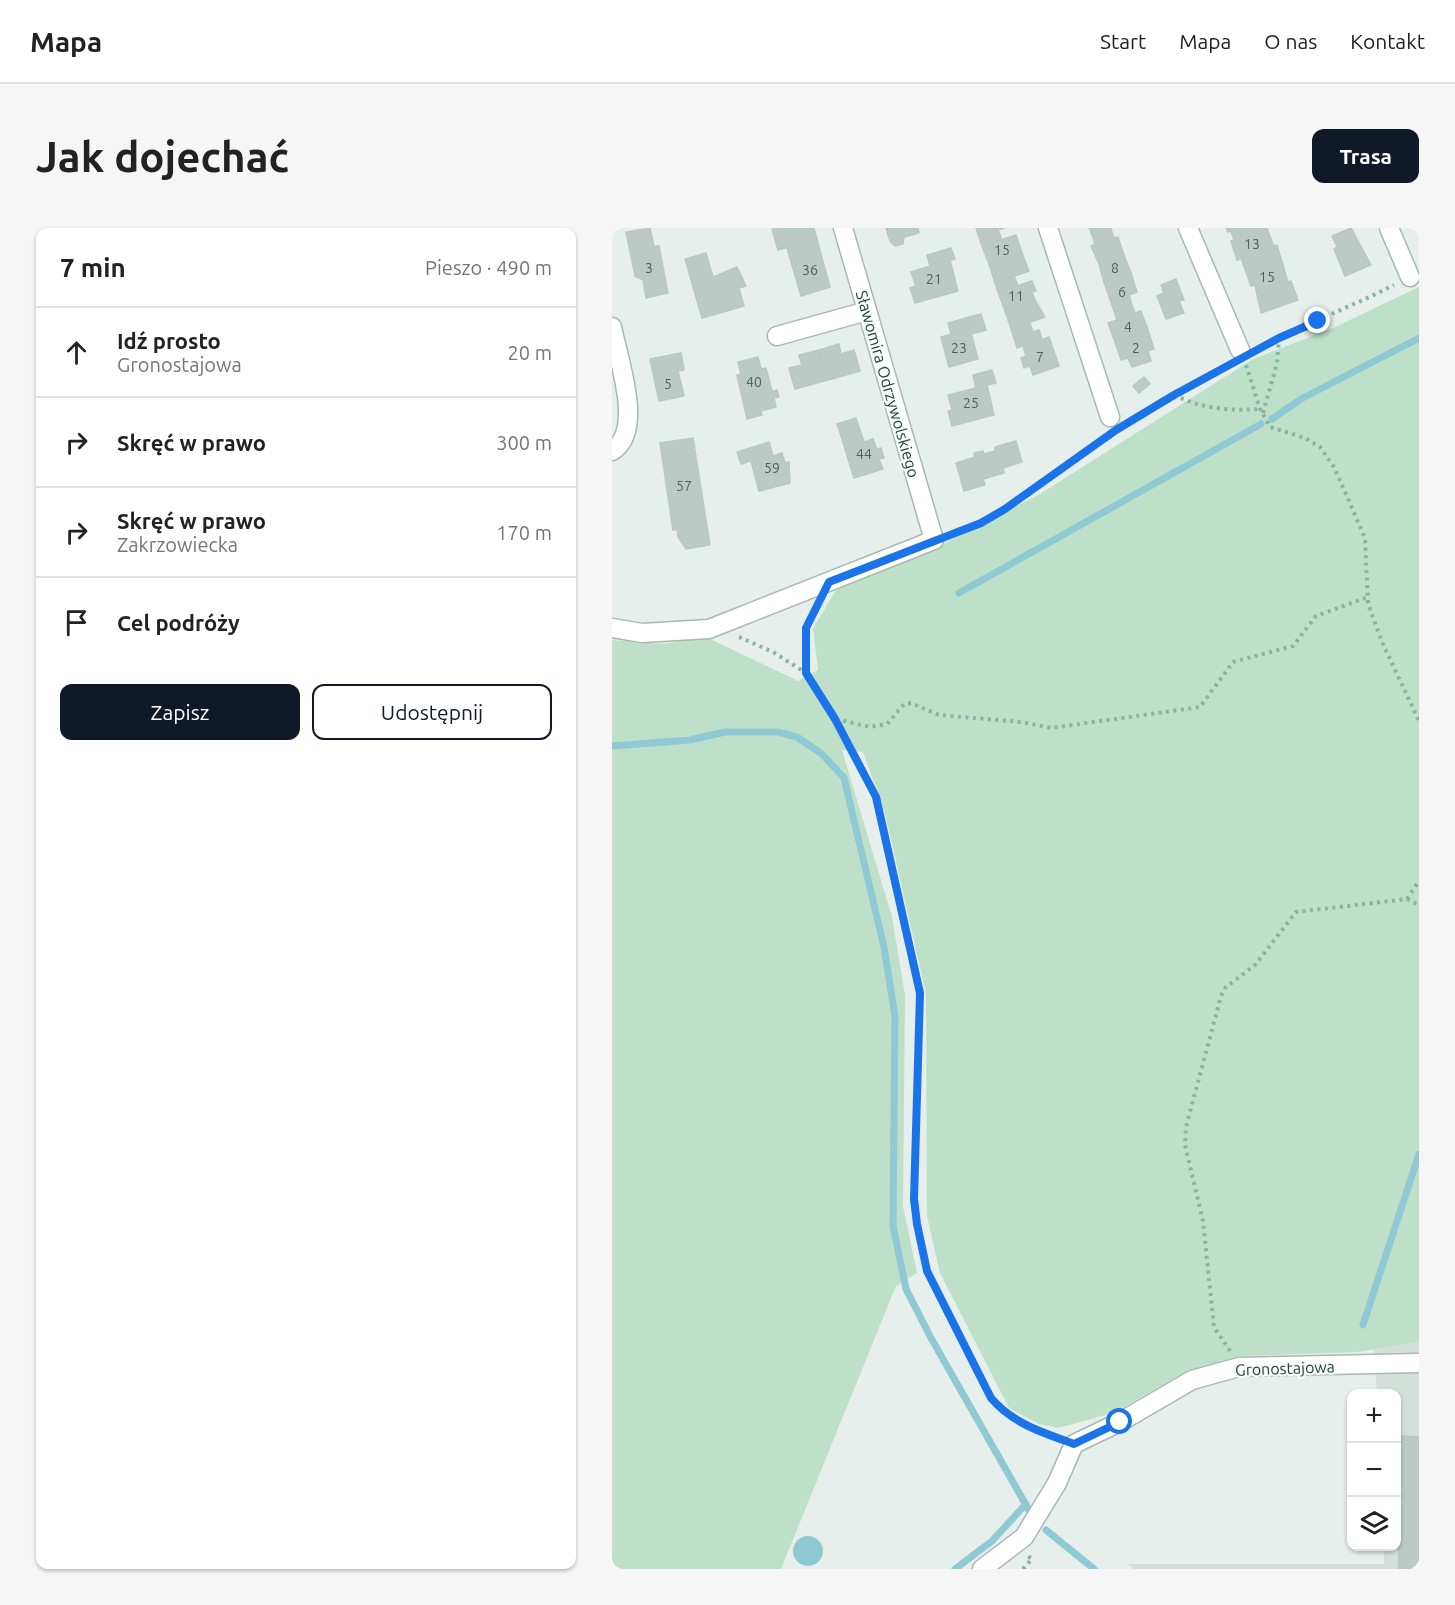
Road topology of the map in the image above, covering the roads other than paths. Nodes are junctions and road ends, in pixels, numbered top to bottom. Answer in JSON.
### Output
{"nodes":[{"id":1,"x":843,"y":228,"type":"edge"},
{"id":2,"x":1048,"y":228,"type":"edge"},
{"id":3,"x":1188,"y":228,"type":"edge"},
{"id":4,"x":1389,"y":228,"type":"edge"},
{"id":5,"x":1410,"y":277,"type":"road end"},
{"id":6,"x":867,"y":310,"type":"junction"},
{"id":7,"x":612,"y":327,"type":"edge"},
{"id":8,"x":777,"y":336,"type":"dead end"},
{"id":9,"x":1243,"y":357,"type":"road end"},
{"id":10,"x":1117,"y":424,"type":"road end"},
{"id":11,"x":612,"y":451,"type":"edge"},
{"id":12,"x":612,"y":628,"type":"edge"},
{"id":13,"x":1419,"y":1363,"type":"edge"},
{"id":14,"x":982,"y":1569,"type":"edge"}],
"edges":[{"from":1,"to":6,"type":"street","name":"Sławomira Odrzywolskiego"},
{"from":2,"to":10,"type":"street"},
{"from":3,"to":9,"type":"street"},
{"from":4,"to":5,"type":"street"},
{"from":6,"to":8,"type":"street"},
{"from":6,"to":12,"type":"street","name":"Sławomira Odrzywolskiego"},
{"from":7,"to":11,"type":"street"},
{"from":13,"to":14,"type":"street","name":"Gronostajowa"}]}
